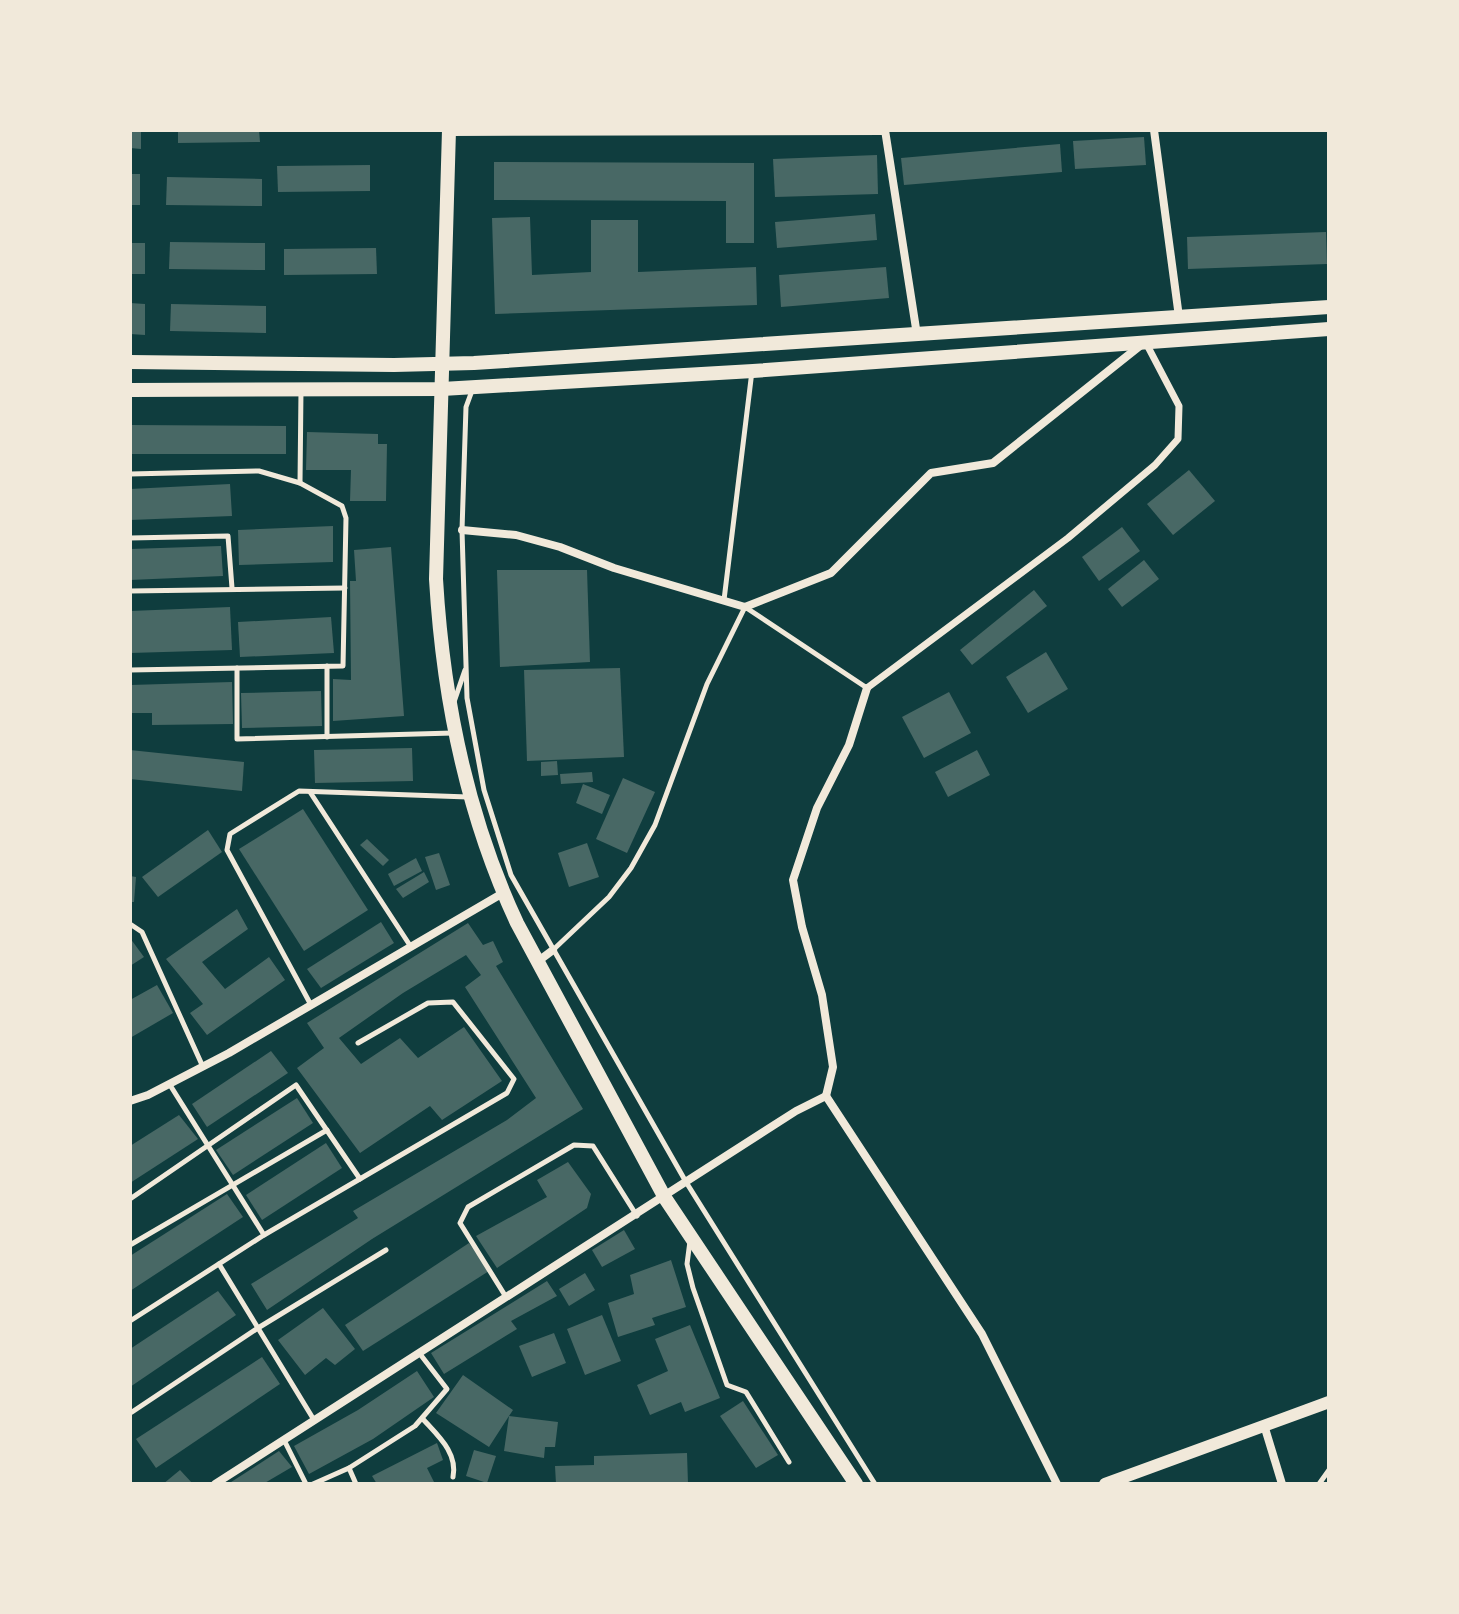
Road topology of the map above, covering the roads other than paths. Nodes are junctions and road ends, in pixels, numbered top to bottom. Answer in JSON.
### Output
{"nodes":[{"id":1,"x":1154,"y":130,"type":"edge"},
{"id":2,"x":447,"y":131,"type":"edge"},
{"id":3,"x":694,"y":131,"type":"edge"},
{"id":4,"x":885,"y":131,"type":"edge"},
{"id":5,"x":1329,"y":307,"type":"edge"},
{"id":6,"x":1179,"y":318,"type":"junction"},
{"id":7,"x":1329,"y":329,"type":"edge"},
{"id":8,"x":917,"y":335,"type":"junction"},
{"id":9,"x":1144,"y":342,"type":"junction"},
{"id":10,"x":130,"y":362,"type":"edge"},
{"id":11,"x":443,"y":363,"type":"junction"},
{"id":12,"x":753,"y":371,"type":"junction"},
{"id":13,"x":473,"y":387,"type":"junction"},
{"id":14,"x":301,"y":389,"type":"junction"},
{"id":15,"x":442,"y":389,"type":"junction"},
{"id":16,"x":130,"y":390,"type":"edge"},
{"id":17,"x":130,"y":474,"type":"edge"},
{"id":18,"x":300,"y":483,"type":"junction"},
{"id":19,"x":462,"y":530,"type":"junction"},
{"id":20,"x":130,"y":538,"type":"edge"},
{"id":21,"x":232,"y":588,"type":"junction"},
{"id":22,"x":345,"y":588,"type":"junction"},
{"id":23,"x":130,"y":591,"type":"edge"},
{"id":24,"x":724,"y":601,"type":"junction"},
{"id":25,"x":745,"y":607,"type":"junction"},
{"id":26,"x":327,"y":666,"type":"junction"},
{"id":27,"x":237,"y":668,"type":"junction"},
{"id":28,"x":466,"y":668,"type":"junction"},
{"id":29,"x":130,"y":670,"type":"edge"},
{"id":30,"x":867,"y":688,"type":"junction"},
{"id":31,"x":450,"y":711,"type":"junction"},
{"id":32,"x":454,"y":733,"type":"junction"},
{"id":33,"x":327,"y":737,"type":"junction"},
{"id":34,"x":309,"y":792,"type":"junction"},
{"id":35,"x":469,"y":797,"type":"junction"},
{"id":36,"x":503,"y":893,"type":"junction"},
{"id":37,"x":130,"y":924,"type":"edge"},
{"id":38,"x":411,"y":947,"type":"junction"},
{"id":39,"x":553,"y":950,"type":"junction"},
{"id":40,"x":537,"y":962,"type":"junction"},
{"id":41,"x":311,"y":1005,"type":"junction"},
{"id":42,"x":358,"y":1043,"type":"dead end"},
{"id":43,"x":203,"y":1067,"type":"junction"},
{"id":44,"x":170,"y":1084,"type":"junction"},
{"id":45,"x":826,"y":1096,"type":"junction"},
{"id":46,"x":130,"y":1101,"type":"edge"},
{"id":47,"x":327,"y":1130,"type":"junction"},
{"id":48,"x":207,"y":1147,"type":"junction"},
{"id":49,"x":360,"y":1179,"type":"junction"},
{"id":50,"x":686,"y":1182,"type":"junction"},
{"id":51,"x":232,"y":1184,"type":"junction"},
{"id":52,"x":665,"y":1198,"type":"junction"},
{"id":53,"x":130,"y":1199,"type":"edge"},
{"id":54,"x":637,"y":1216,"type":"junction"},
{"id":55,"x":264,"y":1235,"type":"junction"},
{"id":56,"x":690,"y":1236,"type":"junction"},
{"id":57,"x":130,"y":1245,"type":"edge"},
{"id":58,"x":386,"y":1250,"type":"dead end"},
{"id":59,"x":219,"y":1264,"type":"junction"},
{"id":60,"x":507,"y":1298,"type":"junction"},
{"id":61,"x":130,"y":1321,"type":"edge"},
{"id":62,"x":258,"y":1328,"type":"junction"},
{"id":63,"x":420,"y":1354,"type":"junction"},
{"id":64,"x":1329,"y":1402,"type":"edge"},
{"id":65,"x":132,"y":1412,"type":"dead end"},
{"id":66,"x":422,"y":1418,"type":"junction"},
{"id":67,"x":314,"y":1421,"type":"junction"},
{"id":68,"x":1264,"y":1425,"type":"junction"},
{"id":69,"x":284,"y":1440,"type":"junction"},
{"id":70,"x":789,"y":1462,"type":"dead end"},
{"id":71,"x":349,"y":1468,"type":"junction"},
{"id":72,"x":1329,"y":1470,"type":"edge"},
{"id":73,"x":453,"y":1477,"type":"dead end"},
{"id":74,"x":215,"y":1484,"type":"edge"},
{"id":75,"x":306,"y":1484,"type":"edge"},
{"id":76,"x":313,"y":1484,"type":"edge"},
{"id":77,"x":356,"y":1484,"type":"edge"},
{"id":78,"x":856,"y":1484,"type":"edge"},
{"id":79,"x":875,"y":1484,"type":"edge"},
{"id":80,"x":1057,"y":1484,"type":"edge"},
{"id":81,"x":1105,"y":1484,"type":"edge"},
{"id":82,"x":1282,"y":1484,"type":"edge"},
{"id":83,"x":1319,"y":1484,"type":"edge"}],
"edges":[{"from":1,"to":6,"type":"street"},
{"from":2,"to":3,"type":"street"},
{"from":2,"to":11,"type":"main road"},
{"from":3,"to":4,"type":"street"},
{"from":4,"to":8,"type":"street"},
{"from":5,"to":6,"type":"main road"},
{"from":6,"to":8,"type":"main road"},
{"from":7,"to":9,"type":"main road"},
{"from":8,"to":11,"type":"main road"},
{"from":9,"to":12,"type":"main road"},
{"from":9,"to":25,"type":"street"},
{"from":9,"to":30,"type":"street"},
{"from":10,"to":11,"type":"main road"},
{"from":11,"to":15,"type":"main road"},
{"from":12,"to":13,"type":"main road"},
{"from":12,"to":24,"type":"lane"},
{"from":13,"to":15,"type":"main road"},
{"from":13,"to":19,"type":"lane"},
{"from":14,"to":15,"type":"main road"},
{"from":14,"to":16,"type":"main road"},
{"from":14,"to":18,"type":"lane"},
{"from":15,"to":31,"type":"main road"},
{"from":17,"to":18,"type":"lane"},
{"from":18,"to":22,"type":"lane"},
{"from":19,"to":24,"type":"street"},
{"from":19,"to":28,"type":"lane"},
{"from":20,"to":21,"type":"lane"},
{"from":21,"to":22,"type":"lane"},
{"from":21,"to":23,"type":"lane"},
{"from":22,"to":26,"type":"lane"},
{"from":24,"to":25,"type":"street"},
{"from":25,"to":30,"type":"lane"},
{"from":25,"to":39,"type":"lane"},
{"from":26,"to":27,"type":"lane"},
{"from":26,"to":33,"type":"lane"},
{"from":27,"to":29,"type":"lane"},
{"from":27,"to":33,"type":"lane"},
{"from":28,"to":31,"type":"lane"},
{"from":28,"to":39,"type":"lane"},
{"from":30,"to":45,"type":"street"},
{"from":31,"to":32,"type":"main road"},
{"from":32,"to":33,"type":"lane"},
{"from":32,"to":35,"type":"main road"},
{"from":34,"to":35,"type":"lane"},
{"from":34,"to":38,"type":"lane"},
{"from":34,"to":41,"type":"lane"},
{"from":35,"to":36,"type":"main road"},
{"from":36,"to":38,"type":"street"},
{"from":36,"to":40,"type":"main road"},
{"from":37,"to":43,"type":"lane"},
{"from":38,"to":41,"type":"street"},
{"from":39,"to":40,"type":"street"},
{"from":39,"to":50,"type":"lane"},
{"from":40,"to":52,"type":"main road"},
{"from":41,"to":43,"type":"street"},
{"from":42,"to":49,"type":"lane"},
{"from":43,"to":44,"type":"street"},
{"from":44,"to":46,"type":"street"},
{"from":44,"to":48,"type":"lane"},
{"from":45,"to":50,"type":"street"},
{"from":45,"to":80,"type":"street"},
{"from":47,"to":48,"type":"lane"},
{"from":47,"to":49,"type":"lane"},
{"from":47,"to":51,"type":"lane"},
{"from":48,"to":51,"type":"lane"},
{"from":48,"to":53,"type":"lane"},
{"from":49,"to":55,"type":"lane"},
{"from":50,"to":52,"type":"street"},
{"from":50,"to":79,"type":"lane"},
{"from":51,"to":55,"type":"lane"},
{"from":51,"to":57,"type":"lane"},
{"from":52,"to":54,"type":"street"},
{"from":52,"to":56,"type":"main road"},
{"from":54,"to":60,"type":"street"},
{"from":54,"to":60,"type":"lane"},
{"from":55,"to":59,"type":"lane"},
{"from":56,"to":70,"type":"lane"},
{"from":56,"to":78,"type":"main road"},
{"from":58,"to":62,"type":"lane"},
{"from":59,"to":61,"type":"lane"},
{"from":59,"to":62,"type":"lane"},
{"from":60,"to":63,"type":"street"},
{"from":62,"to":65,"type":"lane"},
{"from":62,"to":67,"type":"lane"},
{"from":63,"to":66,"type":"lane"},
{"from":63,"to":67,"type":"street"},
{"from":64,"to":68,"type":"street"},
{"from":66,"to":71,"type":"lane"},
{"from":66,"to":73,"type":"lane"},
{"from":67,"to":69,"type":"street"},
{"from":68,"to":81,"type":"street"},
{"from":68,"to":82,"type":"street"},
{"from":69,"to":74,"type":"street"},
{"from":69,"to":75,"type":"lane"},
{"from":71,"to":76,"type":"lane"},
{"from":71,"to":77,"type":"lane"},
{"from":72,"to":83,"type":"lane"}]}
